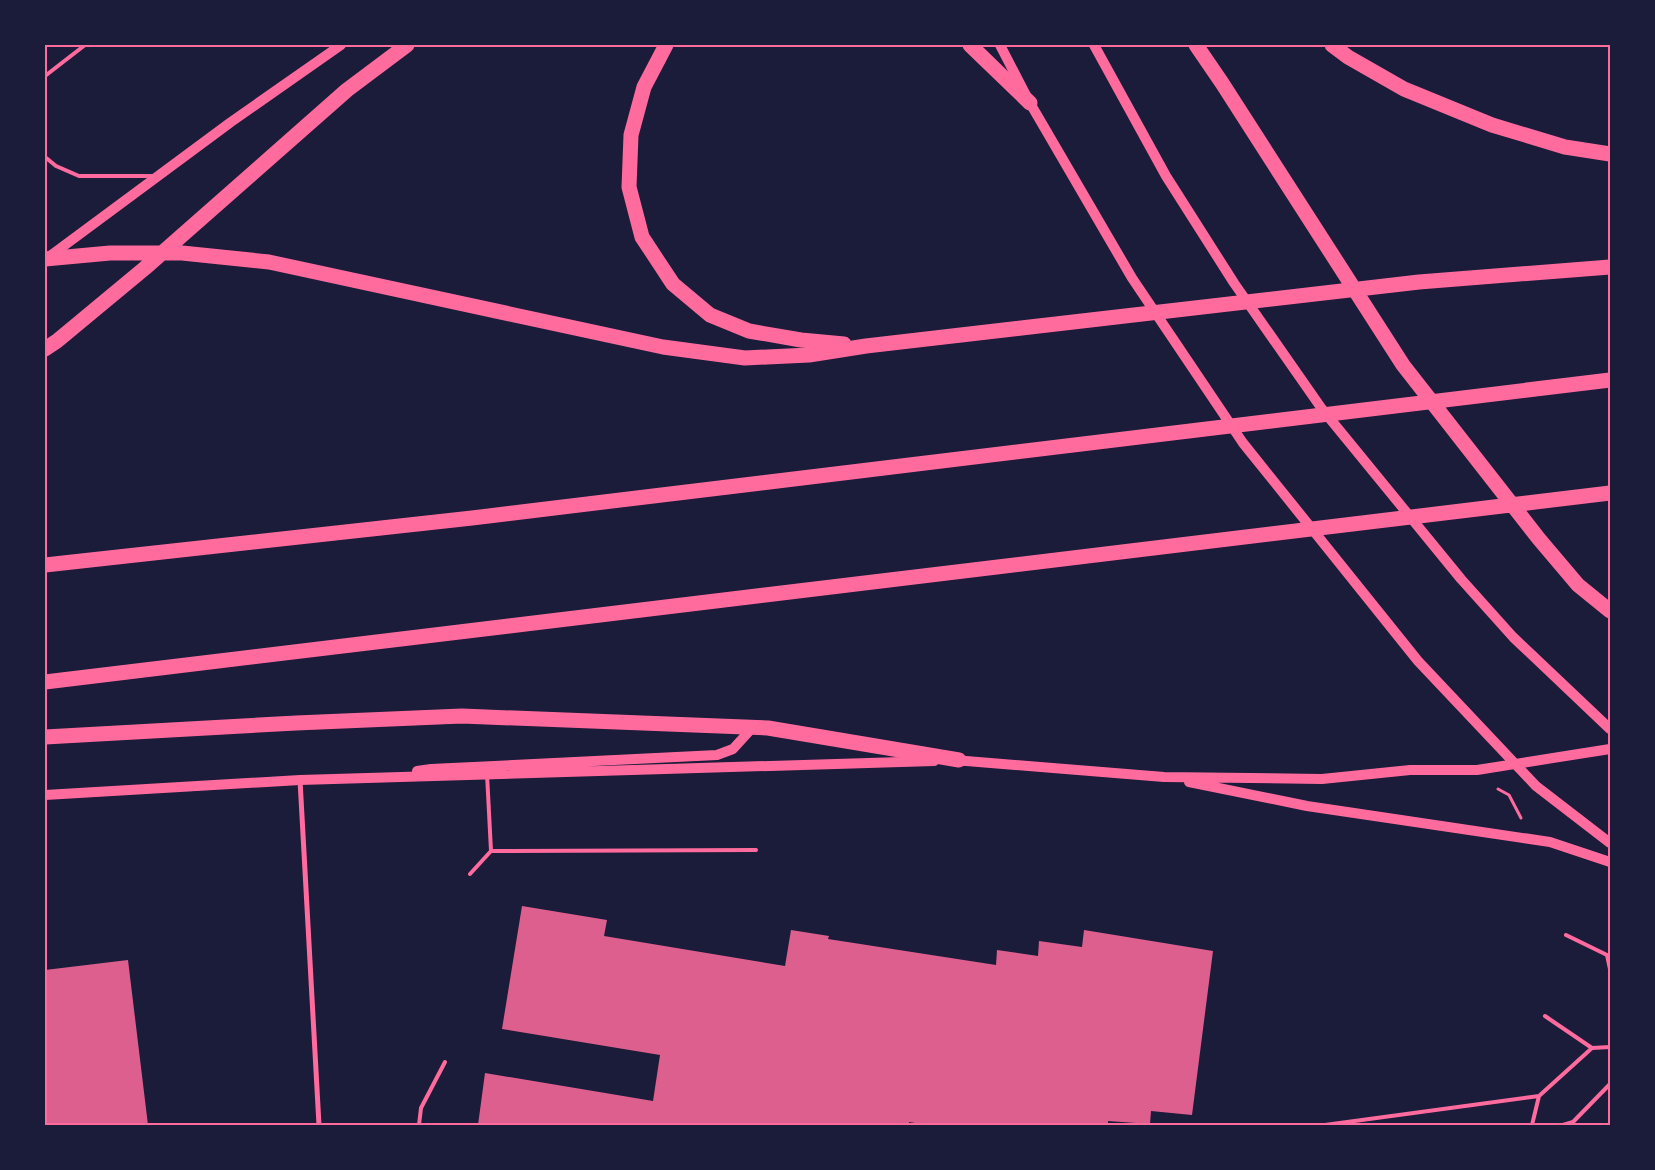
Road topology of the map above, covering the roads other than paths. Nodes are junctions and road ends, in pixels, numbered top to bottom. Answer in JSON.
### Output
{"nodes":[{"id":1,"x":85,"y":45,"type":"edge"},
{"id":2,"x":341,"y":45,"type":"edge"},
{"id":3,"x":407,"y":45,"type":"edge"},
{"id":4,"x":666,"y":45,"type":"edge"},
{"id":5,"x":970,"y":45,"type":"edge"},
{"id":6,"x":1000,"y":45,"type":"edge"},
{"id":7,"x":1094,"y":45,"type":"edge"},
{"id":8,"x":1196,"y":45,"type":"edge"},
{"id":9,"x":1332,"y":45,"type":"edge"},
{"id":10,"x":45,"y":76,"type":"edge"},
{"id":11,"x":1030,"y":103,"type":"junction"},
{"id":12,"x":1610,"y":154,"type":"edge"},
{"id":13,"x":45,"y":157,"type":"edge"},
{"id":14,"x":157,"y":176,"type":"junction"},
{"id":15,"x":45,"y":259,"type":"edge"},
{"id":16,"x":1610,"y":267,"type":"edge"},
{"id":17,"x":866,"y":346,"type":"junction"},
{"id":18,"x":45,"y":349,"type":"edge"},
{"id":19,"x":1610,"y":380,"type":"edge"},
{"id":20,"x":1610,"y":493,"type":"edge"},
{"id":21,"x":45,"y":565,"type":"edge"},
{"id":22,"x":1610,"y":611,"type":"edge"},
{"id":23,"x":45,"y":682,"type":"edge"},
{"id":24,"x":753,"y":727,"type":"junction"},
{"id":25,"x":1610,"y":729,"type":"edge"},
{"id":26,"x":45,"y":738,"type":"edge"},
{"id":27,"x":1610,"y":749,"type":"edge"},
{"id":28,"x":959,"y":760,"type":"junction"},
{"id":29,"x":1515,"y":765,"type":"junction"},
{"id":30,"x":487,"y":774,"type":"junction"},
{"id":31,"x":1164,"y":777,"type":"junction"},
{"id":32,"x":372,"y":778,"type":"junction"},
{"id":33,"x":300,"y":780,"type":"junction"},
{"id":34,"x":45,"y":795,"type":"edge"},
{"id":35,"x":1610,"y":843,"type":"edge"},
{"id":36,"x":756,"y":850,"type":"dead end"},
{"id":37,"x":491,"y":852,"type":"junction"},
{"id":38,"x":1610,"y":862,"type":"edge"},
{"id":39,"x":470,"y":874,"type":"dead end"},
{"id":40,"x":1566,"y":936,"type":"dead end"},
{"id":41,"x":1610,"y":969,"type":"edge"},
{"id":42,"x":1544,"y":1016,"type":"dead end"},
{"id":43,"x":1610,"y":1047,"type":"edge"},
{"id":44,"x":1592,"y":1048,"type":"junction"},
{"id":45,"x":445,"y":1062,"type":"dead end"},
{"id":46,"x":1610,"y":1084,"type":"edge"},
{"id":47,"x":1539,"y":1096,"type":"junction"},
{"id":48,"x":319,"y":1125,"type":"edge"},
{"id":49,"x":419,"y":1125,"type":"edge"},
{"id":50,"x":1324,"y":1125,"type":"edge"},
{"id":51,"x":1532,"y":1125,"type":"edge"},
{"id":52,"x":1563,"y":1125,"type":"edge"}],
"edges":[{"from":1,"to":10,"type":"lane"},
{"from":2,"to":14,"type":"main road"},
{"from":3,"to":18,"type":"highway"},
{"from":4,"to":17,"type":"highway"},
{"from":5,"to":11,"type":"highway"},
{"from":6,"to":11,"type":"main road"},
{"from":7,"to":25,"type":"main road"},
{"from":8,"to":22,"type":"highway"},
{"from":9,"to":12,"type":"highway"},
{"from":11,"to":29,"type":"main road"},
{"from":13,"to":14,"type":"lane"},
{"from":14,"to":15,"type":"main road"},
{"from":15,"to":17,"type":"highway"},
{"from":16,"to":17,"type":"highway"},
{"from":19,"to":21,"type":"highway"},
{"from":20,"to":23,"type":"highway"},
{"from":24,"to":26,"type":"highway"},
{"from":24,"to":28,"type":"highway"},
{"from":24,"to":32,"type":"main road"},
{"from":27,"to":29,"type":"main road"},
{"from":28,"to":30,"type":"main road"},
{"from":28,"to":31,"type":"main road"},
{"from":29,"to":31,"type":"main road"},
{"from":29,"to":35,"type":"main road"},
{"from":30,"to":32,"type":"main road"},
{"from":30,"to":37,"type":"lane"},
{"from":31,"to":38,"type":"main road"},
{"from":32,"to":33,"type":"main road"},
{"from":33,"to":34,"type":"main road"},
{"from":33,"to":48,"type":"street"},
{"from":36,"to":37,"type":"lane"},
{"from":37,"to":39,"type":"lane"},
{"from":40,"to":41,"type":"lane"},
{"from":42,"to":44,"type":"lane"},
{"from":43,"to":44,"type":"lane"},
{"from":44,"to":47,"type":"lane"},
{"from":45,"to":49,"type":"lane"},
{"from":46,"to":52,"type":"lane"},
{"from":47,"to":50,"type":"lane"},
{"from":47,"to":51,"type":"lane"}]}
